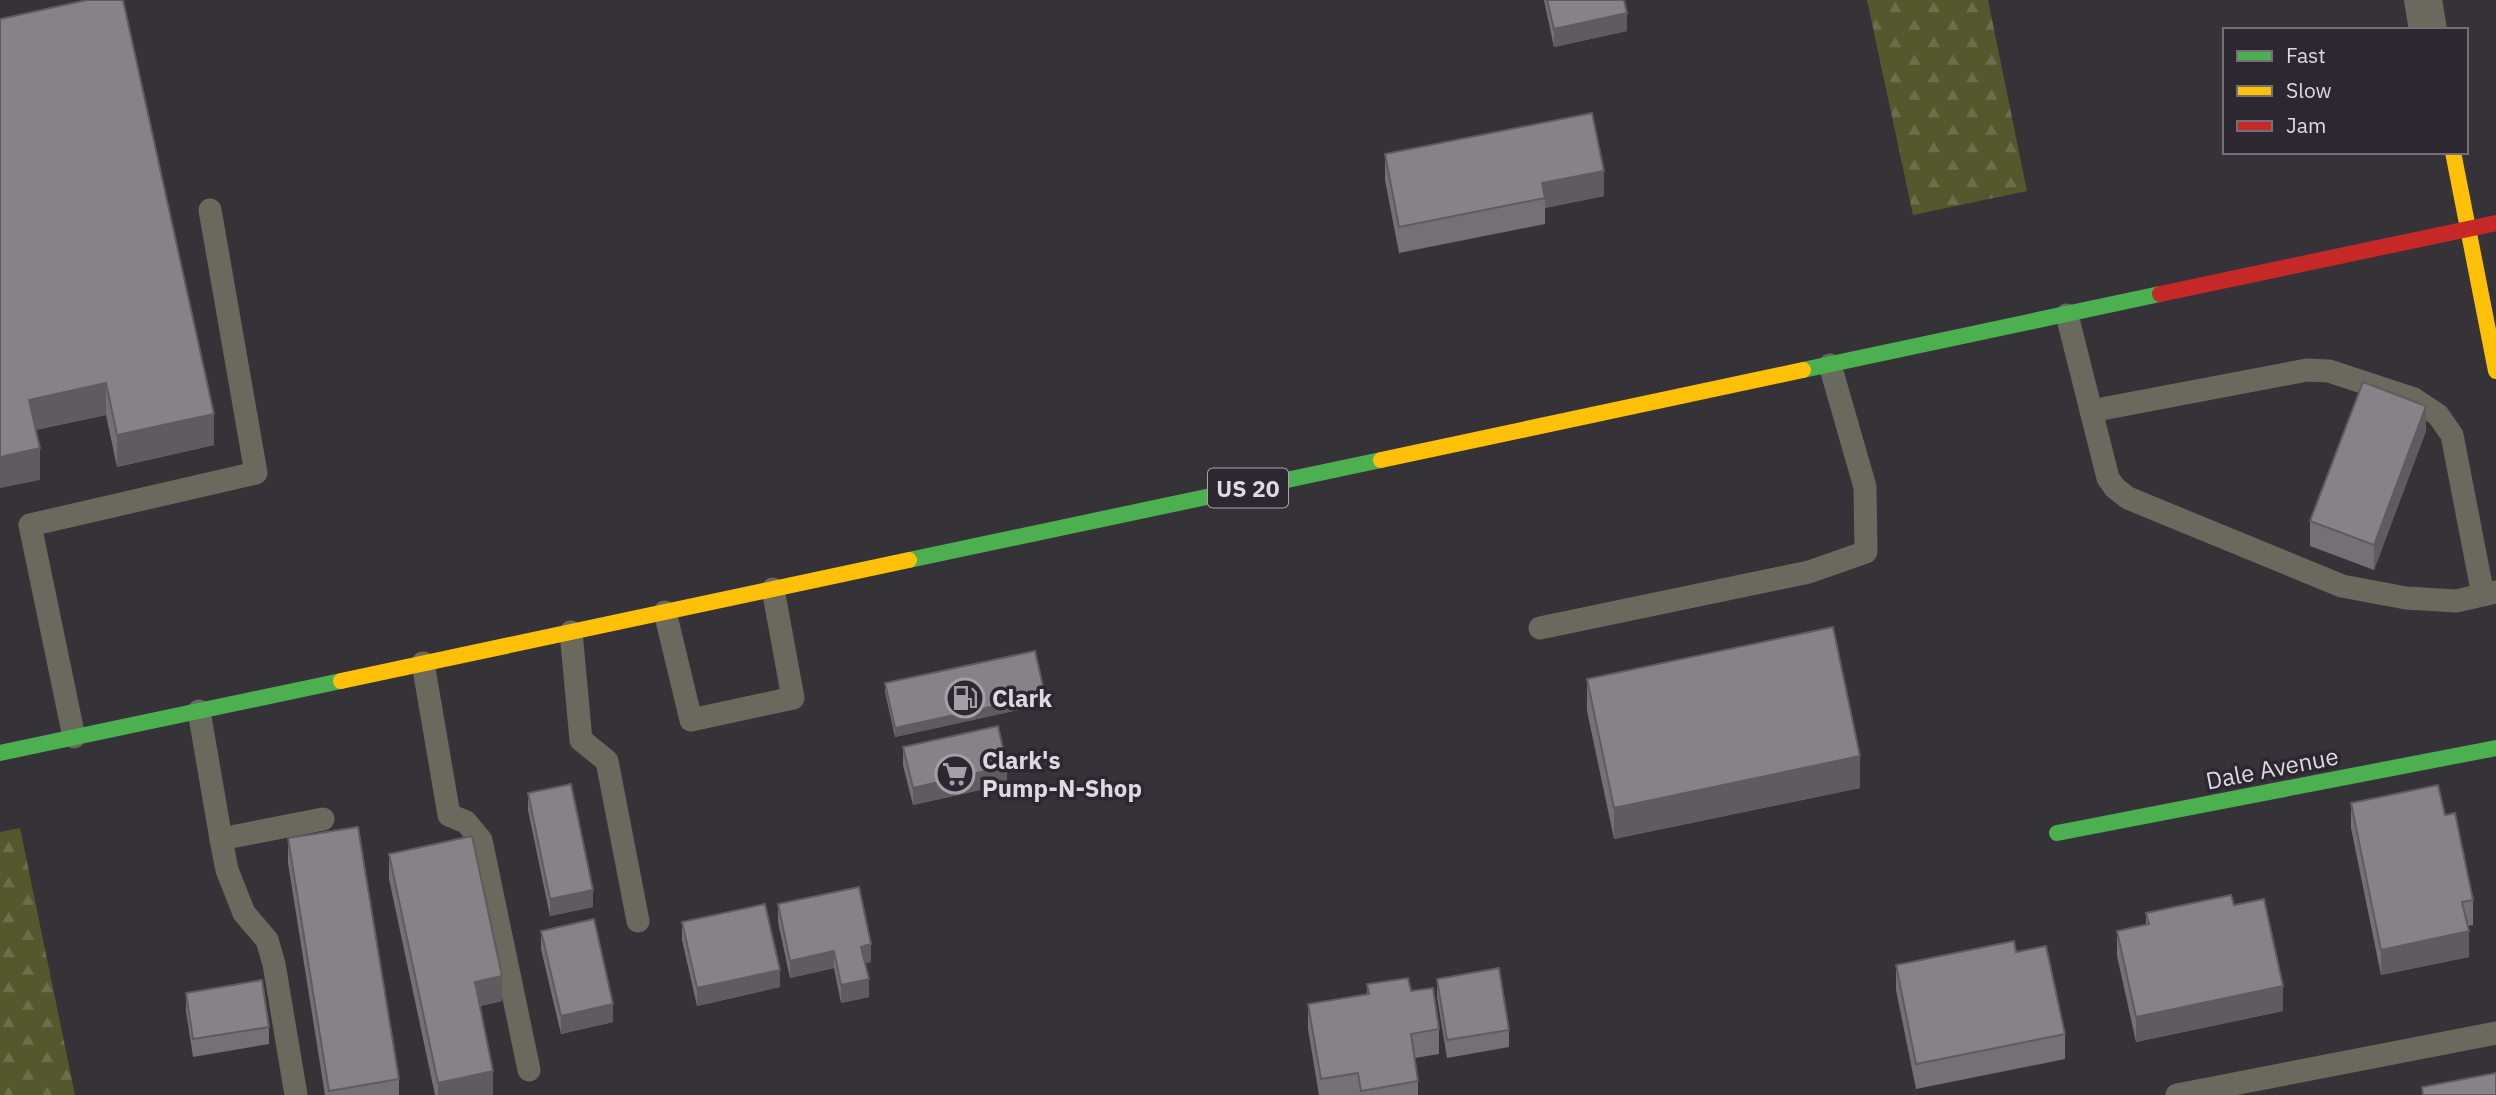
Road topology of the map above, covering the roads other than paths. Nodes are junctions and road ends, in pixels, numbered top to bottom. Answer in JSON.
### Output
{"nodes":[{"id":1,"x":2423,"y":0,"type":"edge"},
{"id":2,"x":2428,"y":28,"type":"edge"},
{"id":3,"x":2453,"y":154,"type":"edge"},
{"id":4,"x":210,"y":209,"type":"dead end"},
{"id":5,"x":2496,"y":223,"type":"edge"},
{"id":6,"x":2469,"y":230,"type":"junction"},
{"id":7,"x":2067,"y":315,"type":"junction"},
{"id":8,"x":1830,"y":365,"type":"junction"},
{"id":9,"x":2496,"y":372,"type":"edge"},
{"id":10,"x":2091,"y":411,"type":"junction"},
{"id":11,"x":773,"y":589,"type":"junction"},
{"id":12,"x":2490,"y":594,"type":"edge"},
{"id":13,"x":666,"y":612,"type":"junction"},
{"id":14,"x":1540,"y":628,"type":"dead end"},
{"id":15,"x":571,"y":632,"type":"junction"},
{"id":16,"x":423,"y":663,"type":"junction"},
{"id":17,"x":199,"y":711,"type":"junction"},
{"id":18,"x":74,"y":737,"type":"junction"},
{"id":19,"x":2496,"y":748,"type":"edge"},
{"id":20,"x":0,"y":753,"type":"edge"},
{"id":21,"x":323,"y":819,"type":"dead end"},
{"id":22,"x":2057,"y":833,"type":"dead end"},
{"id":23,"x":221,"y":839,"type":"junction"},
{"id":24,"x":638,"y":921,"type":"dead end"},
{"id":25,"x":2496,"y":1033,"type":"edge"},
{"id":26,"x":529,"y":1070,"type":"dead end"},
{"id":27,"x":296,"y":1095,"type":"edge"},
{"id":28,"x":2177,"y":1095,"type":"edge"}],
"edges":[{"from":1,"to":2,"type":"street"},
{"from":3,"to":6,"type":"main road"},
{"from":4,"to":18,"type":"lane"},
{"from":5,"to":6,"type":"main road","number":"US 20"},
{"from":6,"to":7,"type":"main road","number":"US 20"},
{"from":6,"to":9,"type":"main road"},
{"from":7,"to":8,"type":"main road","number":"US 20"},
{"from":7,"to":10,"type":"lane"},
{"from":8,"to":11,"type":"main road","number":"US 20"},
{"from":8,"to":14,"type":"lane"},
{"from":10,"to":12,"type":"lane"},
{"from":10,"to":12,"type":"lane"},
{"from":11,"to":13,"type":"main road","number":"US 20"},
{"from":11,"to":13,"type":"lane"},
{"from":13,"to":15,"type":"main road","number":"US 20"},
{"from":15,"to":16,"type":"main road","number":"US 20"},
{"from":15,"to":24,"type":"lane"},
{"from":16,"to":17,"type":"main road","number":"US 20"},
{"from":16,"to":26,"type":"lane"},
{"from":17,"to":18,"type":"main road","number":"US 20"},
{"from":17,"to":23,"type":"lane"},
{"from":18,"to":20,"type":"main road","number":"US 20"},
{"from":19,"to":22,"type":"main road","name":"Dale Avenue"},
{"from":21,"to":23,"type":"lane"},
{"from":23,"to":27,"type":"lane"},
{"from":25,"to":28,"type":"lane"}]}
